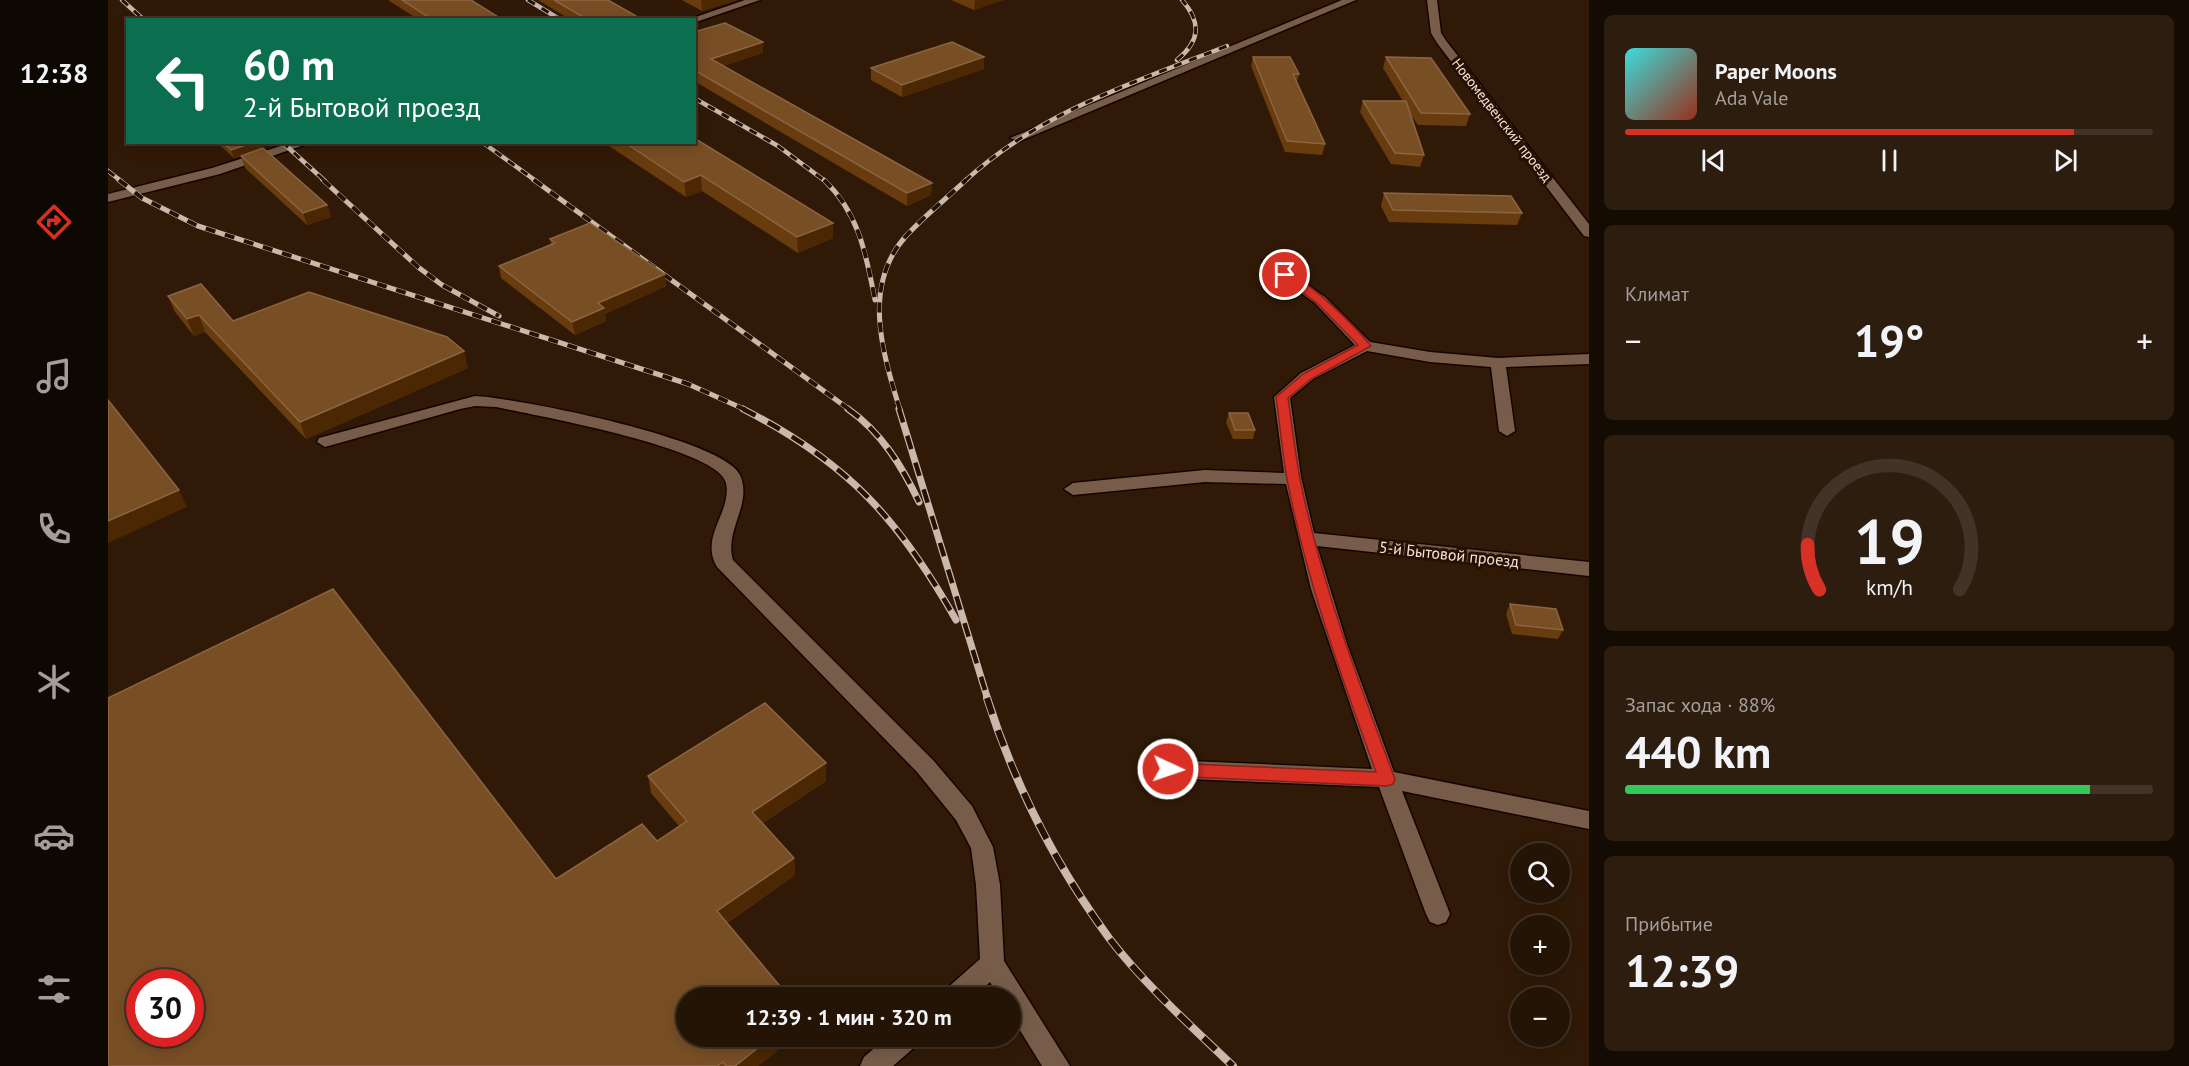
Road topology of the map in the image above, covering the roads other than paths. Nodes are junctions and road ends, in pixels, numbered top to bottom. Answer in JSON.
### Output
{"nodes":[{"id":1,"x":755,"y":0,"type":"edge"},
{"id":2,"x":1351,"y":0,"type":"edge"},
{"id":3,"x":1432,"y":0,"type":"edge"},
{"id":4,"x":696,"y":19,"type":"edge"},
{"id":5,"x":1016,"y":138,"type":"dead end"},
{"id":6,"x":301,"y":144,"type":"edge"},
{"id":7,"x":108,"y":198,"type":"edge"},
{"id":8,"x":1571,"y":209,"type":"junction"},
{"id":9,"x":1589,"y":210,"type":"edge"},
{"id":10,"x":1589,"y":233,"type":"edge"},
{"id":11,"x":1268,"y":263,"type":"dead end"},
{"id":12,"x":1365,"y":346,"type":"junction"},
{"id":13,"x":1589,"y":359,"type":"edge"},
{"id":14,"x":1498,"y":363,"type":"junction"},
{"id":15,"x":1507,"y":431,"type":"dead end"},
{"id":16,"x":325,"y":442,"type":"dead end"},
{"id":17,"x":1294,"y":479,"type":"junction"},
{"id":18,"x":1073,"y":489,"type":"dead end"},
{"id":19,"x":1308,"y":539,"type":"junction"},
{"id":20,"x":1589,"y":569,"type":"edge"},
{"id":21,"x":1168,"y":769,"type":"dead end"},
{"id":22,"x":1387,"y":779,"type":"junction"},
{"id":23,"x":1589,"y":820,"type":"edge"},
{"id":24,"x":1438,"y":914,"type":"dead end"},
{"id":25,"x":992,"y":964,"type":"junction"},
{"id":26,"x":966,"y":987,"type":"edge"},
{"id":27,"x":895,"y":1047,"type":"edge"},
{"id":28,"x":873,"y":1066,"type":"edge"},
{"id":29,"x":1057,"y":1066,"type":"edge"}],
"edges":[{"from":1,"to":4,"type":"street"},
{"from":2,"to":5,"type":"street"},
{"from":3,"to":8,"type":"street","name":"Новомедвенский проезд"},
{"from":6,"to":7,"type":"street"},
{"from":8,"to":9,"type":"street"},
{"from":8,"to":10,"type":"street","name":"Новомедвенский проезд"},
{"from":11,"to":12,"type":"street"},
{"from":12,"to":14,"type":"street"},
{"from":12,"to":17,"type":"street"},
{"from":13,"to":14,"type":"street"},
{"from":14,"to":15,"type":"street"},
{"from":16,"to":25,"type":"street"},
{"from":17,"to":18,"type":"street"},
{"from":17,"to":19,"type":"street"},
{"from":19,"to":20,"type":"street","name":"5-й Бытовой проезд"},
{"from":19,"to":22,"type":"street"},
{"from":21,"to":22,"type":"street"},
{"from":22,"to":23,"type":"street"},
{"from":22,"to":24,"type":"street"},
{"from":25,"to":26,"type":"street"},
{"from":25,"to":29,"type":"street"},
{"from":27,"to":28,"type":"street"}]}
